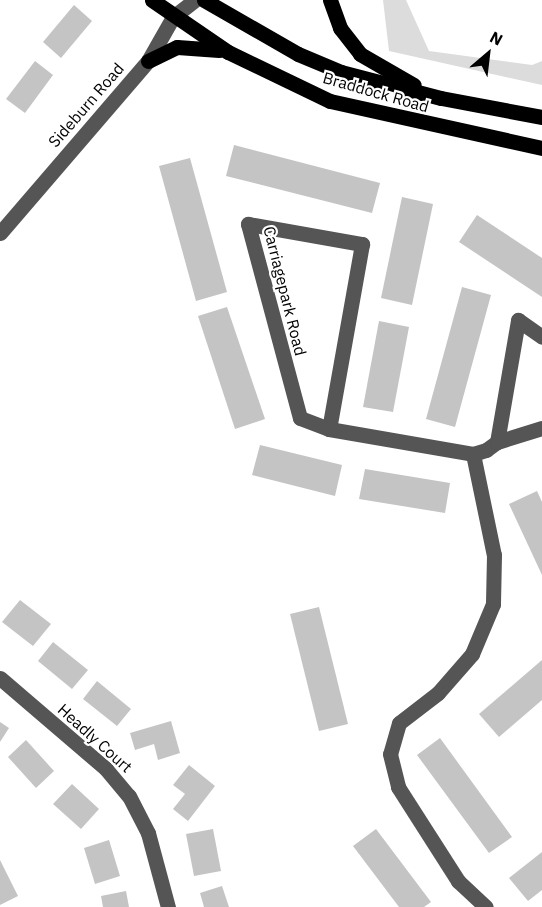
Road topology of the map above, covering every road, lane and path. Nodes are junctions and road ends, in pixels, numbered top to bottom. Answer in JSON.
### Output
{"nodes":[{"id":1,"x":152,"y":0,"type":"edge"},
{"id":2,"x":195,"y":0,"type":"edge"},
{"id":3,"x":204,"y":0,"type":"edge"},
{"id":4,"x":330,"y":0,"type":"edge"},
{"id":5,"x":173,"y":17,"type":"junction"},
{"id":6,"x":228,"y":52,"type":"junction"},
{"id":7,"x":148,"y":61,"type":"junction"},
{"id":8,"x":441,"y":98,"type":"junction"},
{"id":9,"x":542,"y":117,"type":"edge"},
{"id":10,"x":542,"y":148,"type":"edge"},
{"id":11,"x":0,"y":233,"type":"edge"},
{"id":12,"x":542,"y":337,"type":"edge"},
{"id":13,"x":542,"y":428,"type":"edge"},
{"id":14,"x":329,"y":429,"type":"junction"},
{"id":15,"x":496,"y":442,"type":"junction"},
{"id":16,"x":473,"y":454,"type":"junction"},
{"id":17,"x":0,"y":678,"type":"edge"},
{"id":18,"x":168,"y":907,"type":"edge"},
{"id":19,"x":486,"y":907,"type":"edge"}],
"edges":[{"from":1,"to":5,"type":"main road","name":"Braddock Road"},
{"from":2,"to":5,"type":"street","name":"Sideburn Road"},
{"from":3,"to":8,"type":"main road","name":"Braddock Road"},
{"from":4,"to":8,"type":"main road"},
{"from":5,"to":6,"type":"main road","name":"Braddock Road"},
{"from":5,"to":7,"type":"street","name":"Sideburn Road"},
{"from":6,"to":7,"type":"main road"},
{"from":6,"to":10,"type":"main road","name":"Braddock Road"},
{"from":7,"to":11,"type":"street","name":"Sideburn Road"},
{"from":8,"to":9,"type":"main road","name":"Braddock Road"},
{"from":12,"to":15,"type":"street"},
{"from":13,"to":15,"type":"street"},
{"from":14,"to":14,"type":"street","name":"Carriagepark Road"},
{"from":14,"to":16,"type":"street","name":"Carriagepark Road"},
{"from":15,"to":16,"type":"street"},
{"from":16,"to":19,"type":"street"},
{"from":17,"to":18,"type":"street","name":"Headly Court"}]}
